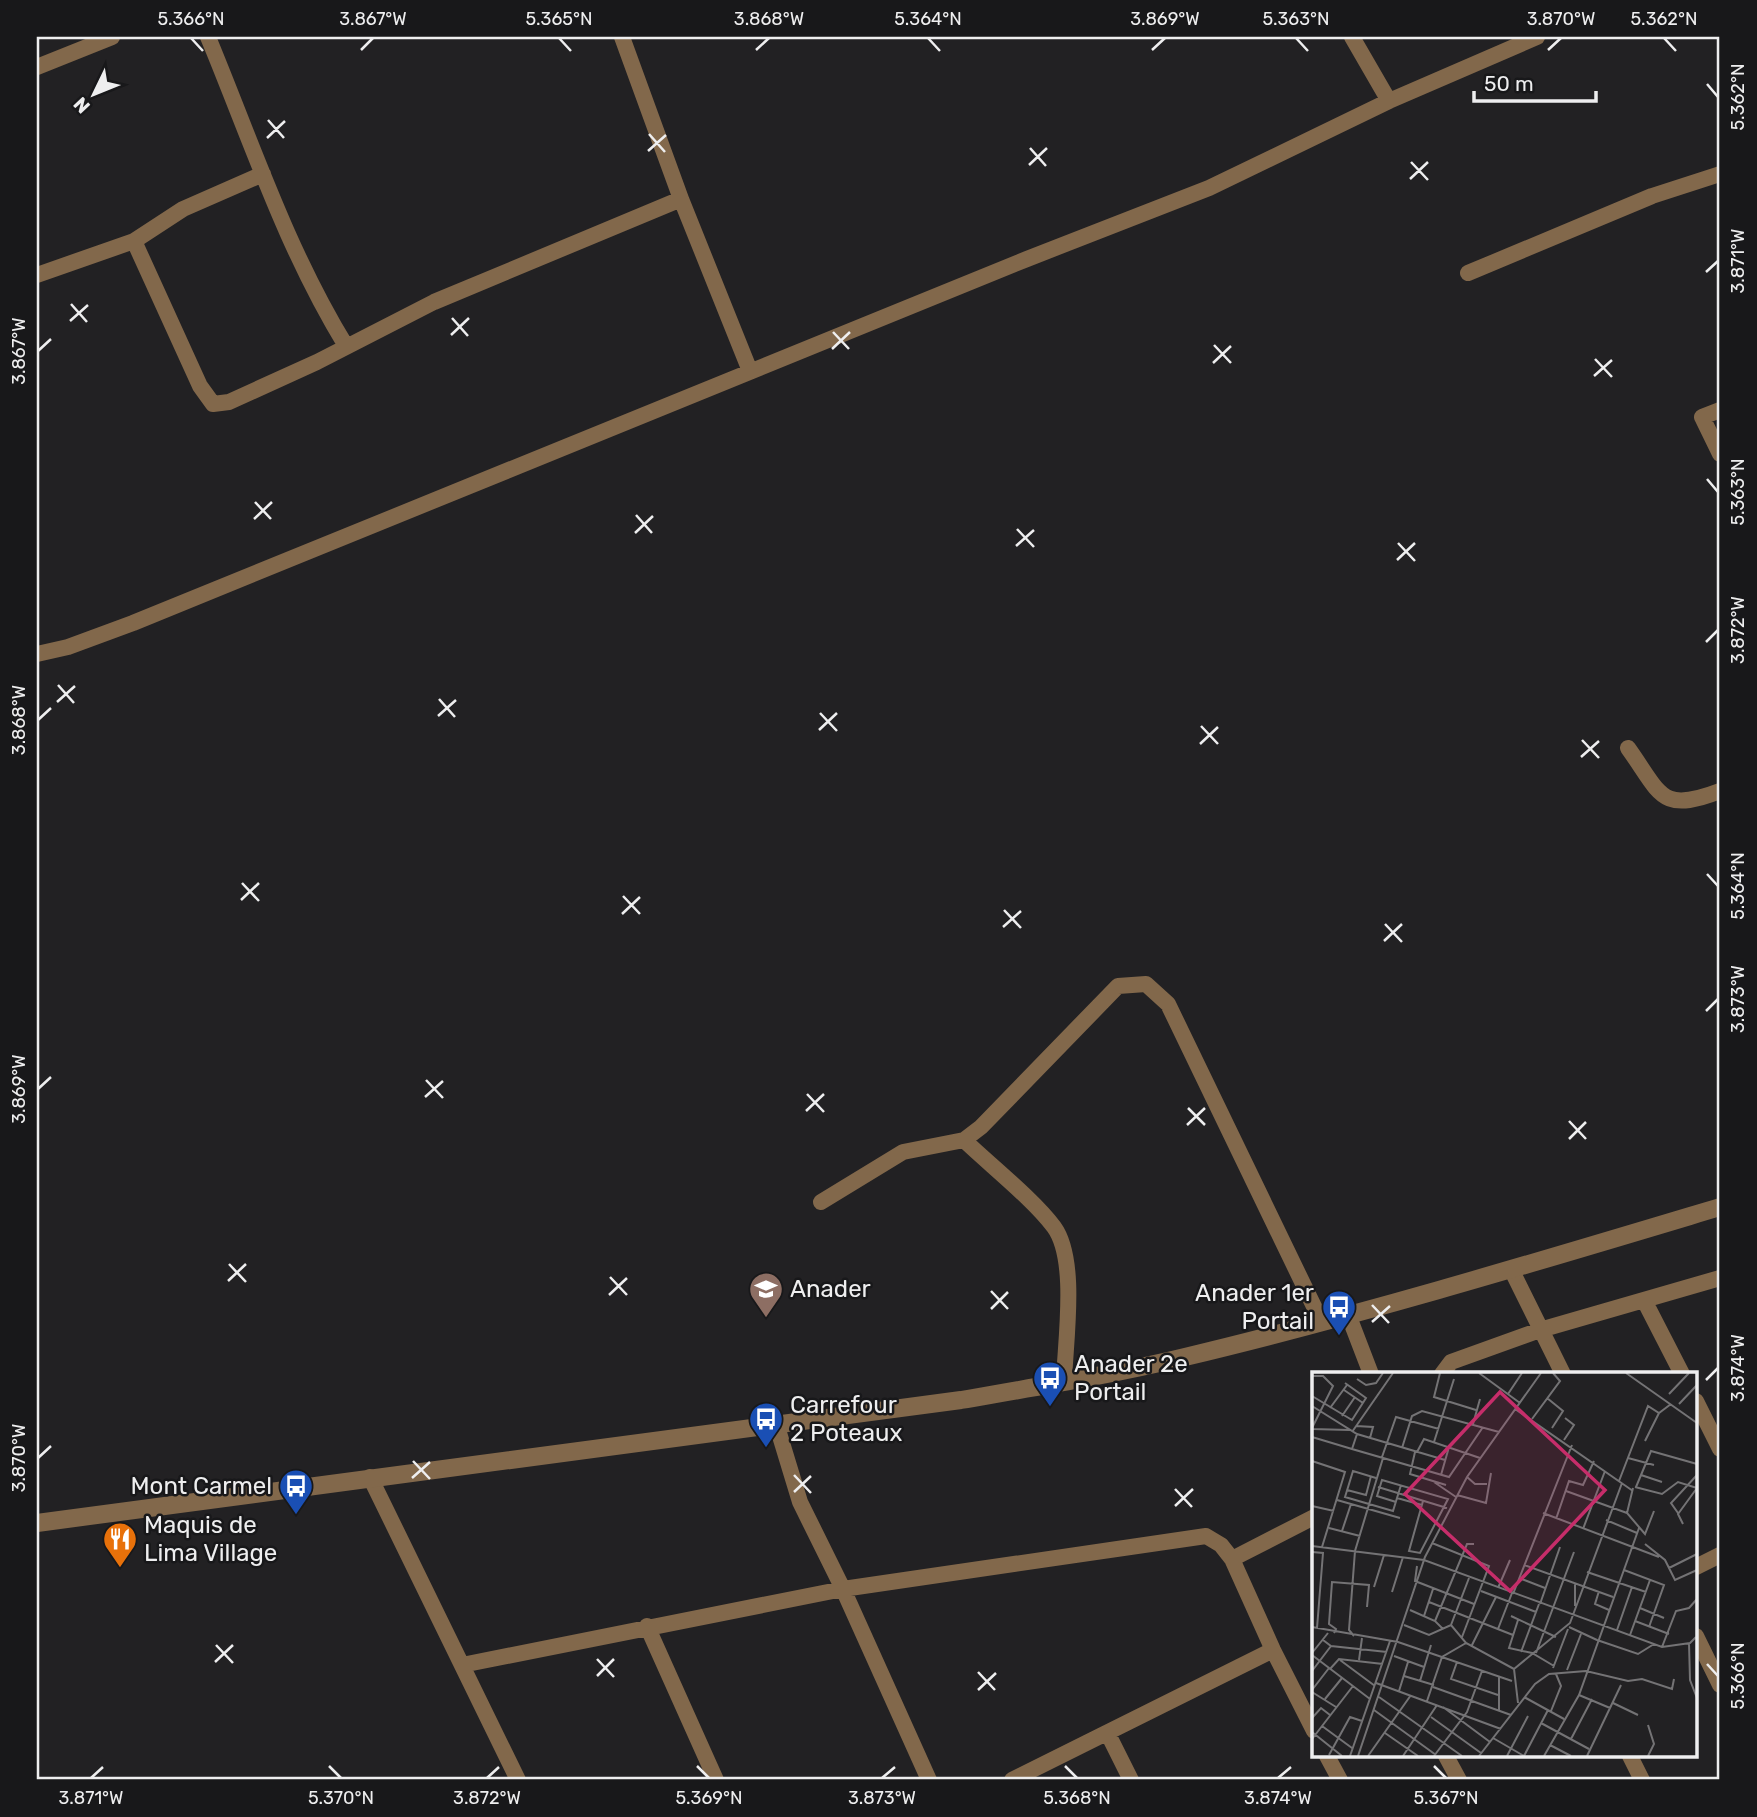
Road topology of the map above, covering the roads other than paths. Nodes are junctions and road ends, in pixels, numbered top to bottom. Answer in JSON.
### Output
{"nodes":[{"id":1,"x":111,"y":37,"type":"edge"},
{"id":2,"x":208,"y":37,"type":"edge"},
{"id":3,"x":622,"y":37,"type":"edge"},
{"id":4,"x":1352,"y":37,"type":"edge"},
{"id":5,"x":1537,"y":37,"type":"edge"},
{"id":6,"x":37,"y":67,"type":"edge"},
{"id":7,"x":1389,"y":101,"type":"junction"},
{"id":8,"x":263,"y":174,"type":"junction"},
{"id":9,"x":1720,"y":174,"type":"edge"},
{"id":10,"x":681,"y":200,"type":"junction"},
{"id":11,"x":134,"y":241,"type":"junction"},
{"id":12,"x":1468,"y":273,"type":"dead end"},
{"id":13,"x":37,"y":275,"type":"edge"},
{"id":14,"x":346,"y":346,"type":"junction"},
{"id":15,"x":750,"y":371,"type":"junction"},
{"id":16,"x":1720,"y":410,"type":"edge"},
{"id":17,"x":1720,"y":454,"type":"edge"},
{"id":18,"x":37,"y":654,"type":"edge"},
{"id":19,"x":1628,"y":748,"type":"dead end"},
{"id":20,"x":1720,"y":790,"type":"edge"},
{"id":21,"x":964,"y":1140,"type":"junction"},
{"id":22,"x":821,"y":1202,"type":"dead end"},
{"id":23,"x":1720,"y":1207,"type":"edge"},
{"id":24,"x":1511,"y":1269,"type":"junction"},
{"id":25,"x":1720,"y":1278,"type":"edge"},
{"id":26,"x":1645,"y":1301,"type":"junction"},
{"id":27,"x":1348,"y":1314,"type":"junction"},
{"id":28,"x":1321,"y":1321,"type":"junction"},
{"id":29,"x":1540,"y":1330,"type":"junction"},
{"id":30,"x":1370,"y":1372,"type":"edge"},
{"id":31,"x":1444,"y":1372,"type":"edge"},
{"id":32,"x":1562,"y":1372,"type":"edge"},
{"id":33,"x":1681,"y":1372,"type":"edge"},
{"id":34,"x":1064,"y":1382,"type":"junction"},
{"id":35,"x":1698,"y":1405,"type":"edge"},
{"id":36,"x":776,"y":1423,"type":"junction"},
{"id":37,"x":1720,"y":1449,"type":"edge"},
{"id":38,"x":370,"y":1477,"type":"junction"},
{"id":39,"x":1312,"y":1518,"type":"edge"},
{"id":40,"x":37,"y":1523,"type":"edge"},
{"id":41,"x":1720,"y":1557,"type":"edge"},
{"id":42,"x":1232,"y":1559,"type":"junction"},
{"id":43,"x":1698,"y":1566,"type":"edge"},
{"id":44,"x":843,"y":1589,"type":"junction"},
{"id":45,"x":647,"y":1626,"type":"junction"},
{"id":46,"x":1698,"y":1640,"type":"edge"},
{"id":47,"x":1273,"y":1650,"type":"junction"},
{"id":48,"x":462,"y":1665,"type":"junction"},
{"id":49,"x":1720,"y":1685,"type":"edge"},
{"id":50,"x":1312,"y":1727,"type":"edge"},
{"id":51,"x":1108,"y":1734,"type":"junction"},
{"id":52,"x":1328,"y":1758,"type":"edge"},
{"id":53,"x":1447,"y":1758,"type":"edge"},
{"id":54,"x":1631,"y":1758,"type":"edge"},
{"id":55,"x":518,"y":1780,"type":"edge"},
{"id":56,"x":716,"y":1780,"type":"edge"},
{"id":57,"x":929,"y":1780,"type":"edge"},
{"id":58,"x":1012,"y":1780,"type":"edge"},
{"id":59,"x":1131,"y":1780,"type":"edge"},
{"id":60,"x":1339,"y":1780,"type":"edge"},
{"id":61,"x":1459,"y":1780,"type":"edge"},
{"id":62,"x":1643,"y":1780,"type":"edge"}],
"edges":[{"from":1,"to":6,"type":"street"},
{"from":2,"to":8,"type":"street"},
{"from":3,"to":10,"type":"street"},
{"from":4,"to":7,"type":"street"},
{"from":5,"to":7,"type":"street"},
{"from":7,"to":15,"type":"street"},
{"from":8,"to":11,"type":"street"},
{"from":8,"to":14,"type":"street"},
{"from":9,"to":12,"type":"street"},
{"from":10,"to":14,"type":"street"},
{"from":10,"to":15,"type":"street"},
{"from":11,"to":13,"type":"street"},
{"from":11,"to":14,"type":"street"},
{"from":15,"to":18,"type":"street"},
{"from":16,"to":17,"type":"street"},
{"from":19,"to":20,"type":"street"},
{"from":21,"to":22,"type":"street"},
{"from":21,"to":28,"type":"street"},
{"from":21,"to":34,"type":"street"},
{"from":23,"to":24,"type":"street"},
{"from":24,"to":27,"type":"street"},
{"from":24,"to":29,"type":"street"},
{"from":25,"to":26,"type":"street"},
{"from":26,"to":29,"type":"street"},
{"from":26,"to":33,"type":"street"},
{"from":27,"to":28,"type":"street"},
{"from":27,"to":30,"type":"street"},
{"from":28,"to":34,"type":"street"},
{"from":29,"to":31,"type":"street"},
{"from":29,"to":32,"type":"street"},
{"from":34,"to":36,"type":"street"},
{"from":35,"to":37,"type":"street"},
{"from":36,"to":38,"type":"street"},
{"from":36,"to":44,"type":"street"},
{"from":38,"to":40,"type":"street"},
{"from":38,"to":48,"type":"street"},
{"from":39,"to":42,"type":"street"},
{"from":41,"to":43,"type":"street"},
{"from":42,"to":44,"type":"street"},
{"from":42,"to":47,"type":"street"},
{"from":44,"to":45,"type":"street"},
{"from":44,"to":57,"type":"street"},
{"from":45,"to":48,"type":"street"},
{"from":45,"to":56,"type":"street"},
{"from":46,"to":49,"type":"street"},
{"from":47,"to":50,"type":"street"},
{"from":47,"to":51,"type":"street"},
{"from":48,"to":55,"type":"street"},
{"from":51,"to":58,"type":"street"},
{"from":51,"to":59,"type":"street"},
{"from":52,"to":60,"type":"street"},
{"from":53,"to":61,"type":"street"},
{"from":54,"to":62,"type":"street"}]}
